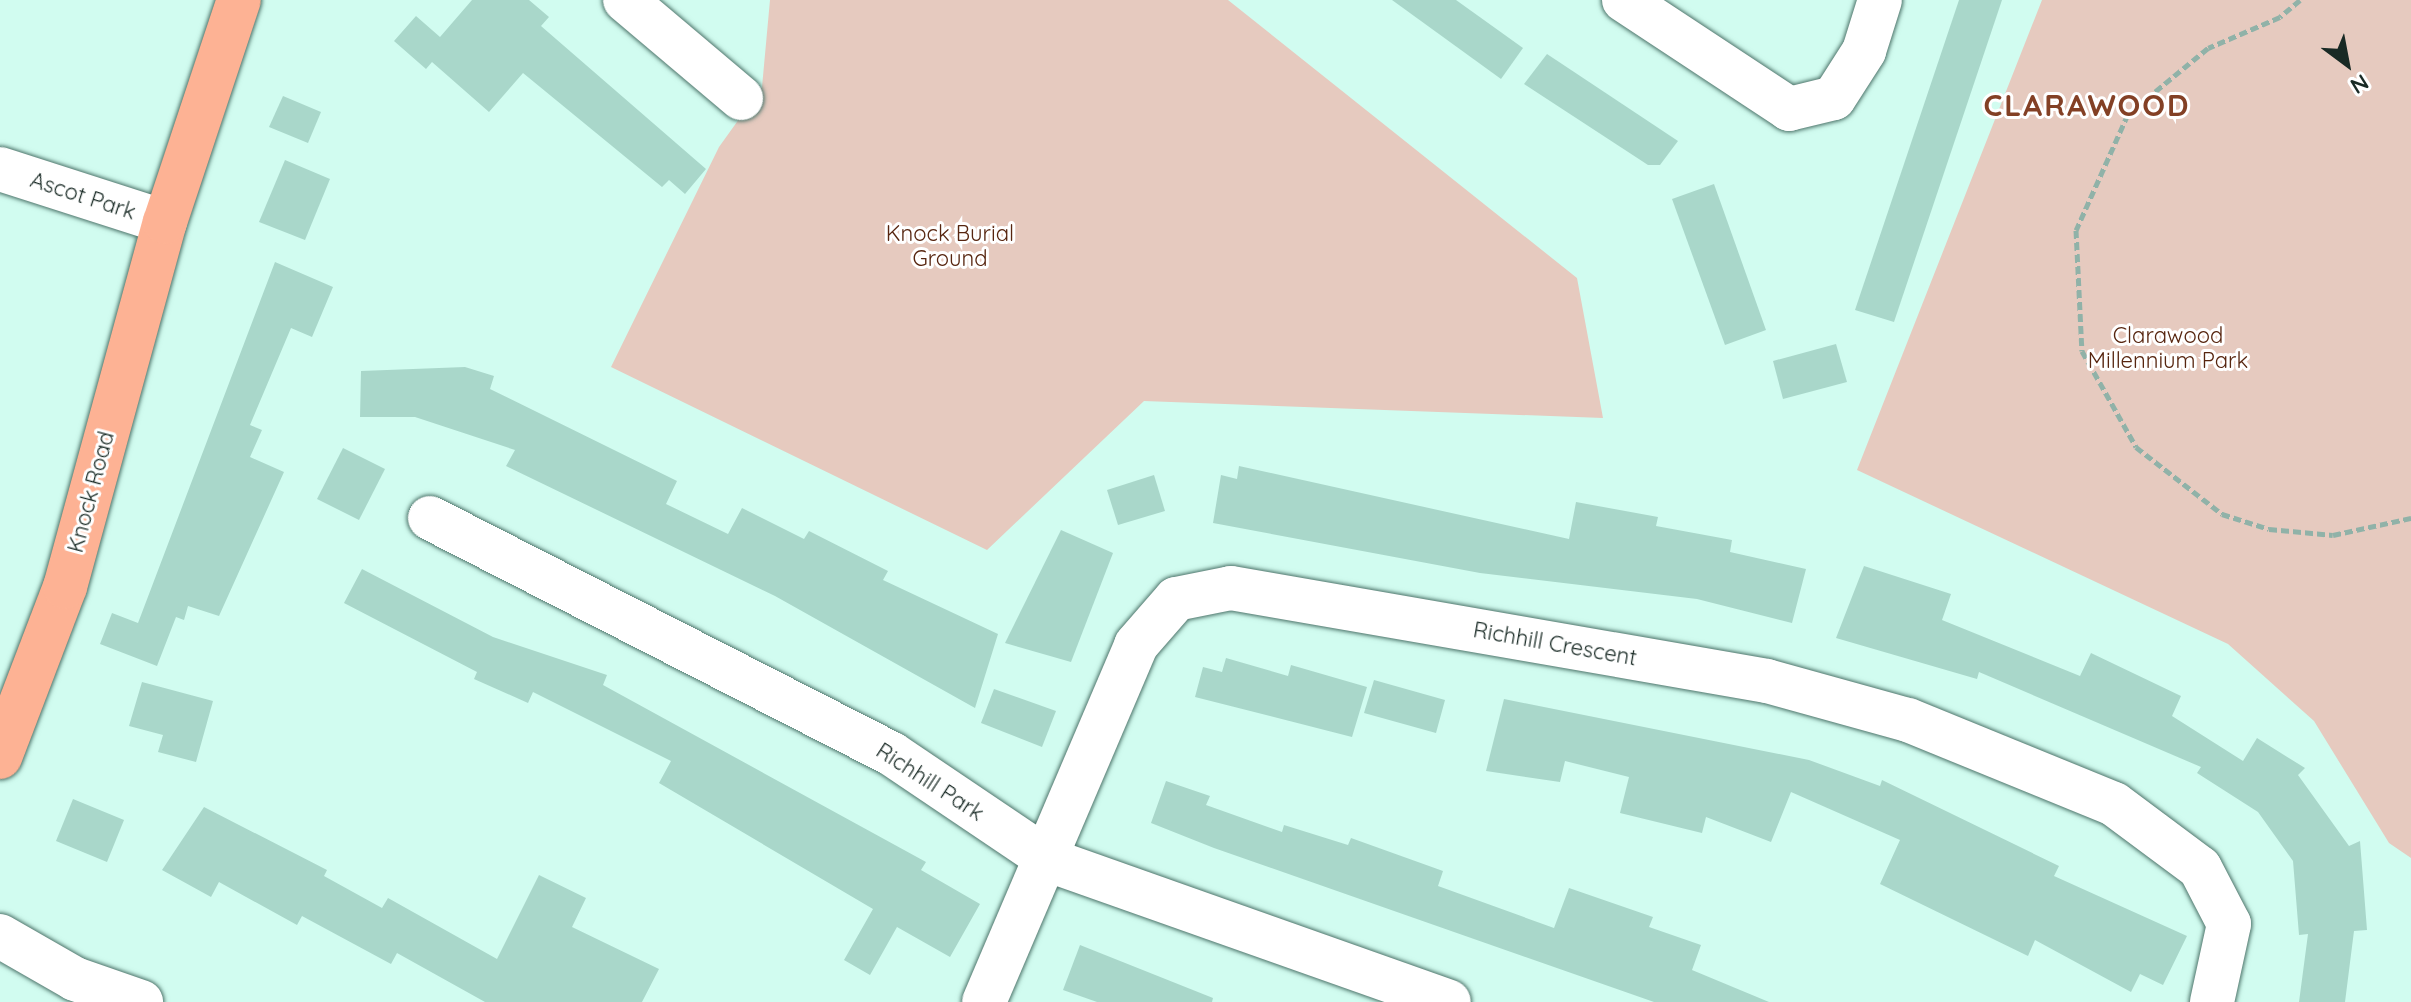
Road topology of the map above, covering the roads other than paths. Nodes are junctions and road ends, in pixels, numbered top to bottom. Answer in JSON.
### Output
{"nodes":[{"id":1,"x":212,"y":0,"type":"edge"},
{"id":2,"x":239,"y":0,"type":"edge"},
{"id":3,"x":625,"y":0,"type":"edge"},
{"id":4,"x":1624,"y":0,"type":"edge"},
{"id":5,"x":1880,"y":0,"type":"edge"},
{"id":6,"x":741,"y":98,"type":"dead end"},
{"id":7,"x":0,"y":169,"type":"edge"},
{"id":8,"x":165,"y":222,"type":"junction"},
{"id":9,"x":430,"y":518,"type":"dead end"},
{"id":10,"x":0,"y":757,"type":"edge"},
{"id":11,"x":1049,"y":860,"type":"junction"},
{"id":12,"x":0,"y":936,"type":"edge"},
{"id":13,"x":141,"y":1002,"type":"edge"},
{"id":14,"x":984,"y":1002,"type":"edge"},
{"id":15,"x":1449,"y":1002,"type":"edge"},
{"id":16,"x":2212,"y":1002,"type":"edge"}],
"edges":[{"from":1,"to":8,"type":"highway","name":"Knock Road"},
{"from":2,"to":8,"type":"highway","name":"Knock Road"},
{"from":3,"to":6,"type":"street"},
{"from":4,"to":5,"type":"street"},
{"from":7,"to":8,"type":"street","name":"Ascot Park"},
{"from":8,"to":10,"type":"highway","name":"Knock Road"},
{"from":9,"to":11,"type":"street","name":"Richhill Park"},
{"from":11,"to":14,"type":"street","name":"Richhill Crescent"},
{"from":11,"to":15,"type":"street","name":"Richhill Park"},
{"from":11,"to":16,"type":"street","name":"Richhill Crescent"},
{"from":12,"to":13,"type":"street"}]}
